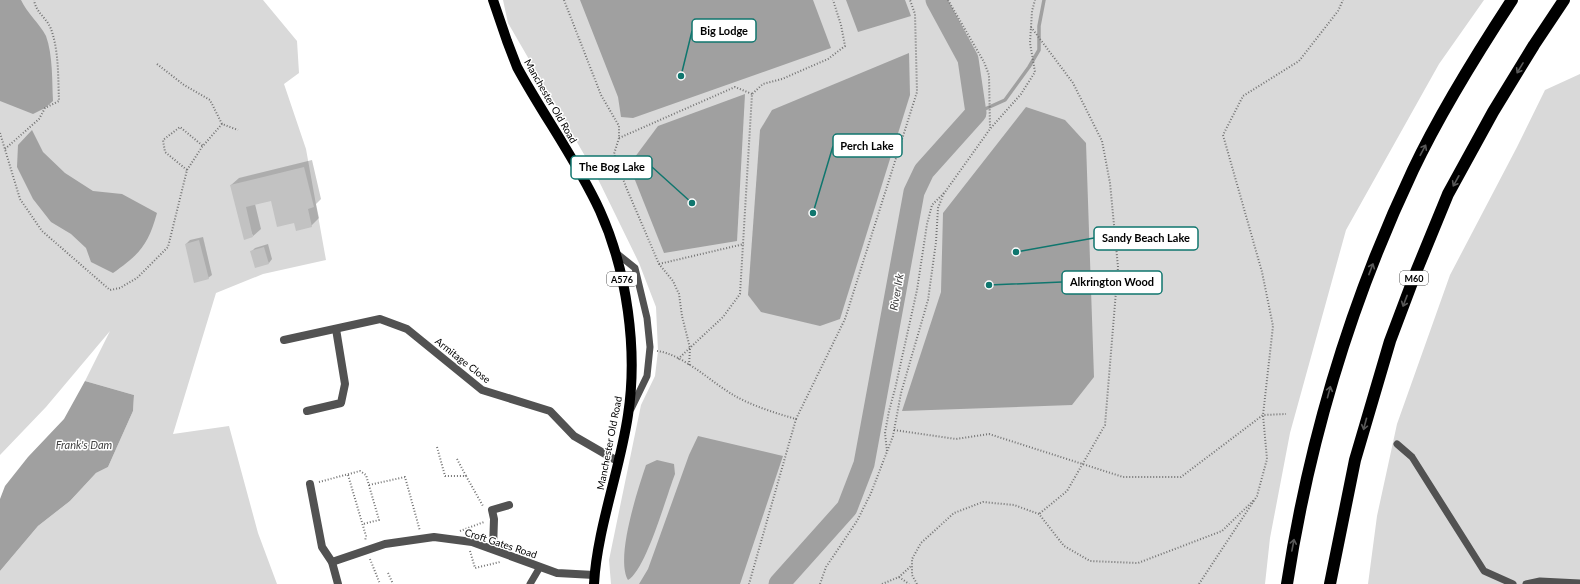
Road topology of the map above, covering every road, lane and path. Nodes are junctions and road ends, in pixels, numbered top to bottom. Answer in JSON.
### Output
{"nodes":[{"id":1,"x":34,"y":0,"type":"edge"},
{"id":2,"x":494,"y":0,"type":"edge"},
{"id":3,"x":564,"y":0,"type":"edge"},
{"id":4,"x":833,"y":0,"type":"edge"},
{"id":5,"x":910,"y":0,"type":"edge"},
{"id":6,"x":948,"y":0,"type":"edge"},
{"id":7,"x":1035,"y":0,"type":"edge"},
{"id":8,"x":1343,"y":0,"type":"edge"},
{"id":9,"x":1512,"y":0,"type":"edge"},
{"id":10,"x":1564,"y":0,"type":"edge"},
{"id":11,"x":1573,"y":0,"type":"edge"},
{"id":12,"x":1032,"y":28,"type":"junction"},
{"id":13,"x":1534,"y":45,"type":"junction"},
{"id":14,"x":157,"y":64,"type":"dead end"},
{"id":15,"x":752,"y":94,"type":"junction"},
{"id":16,"x":222,"y":124,"type":"junction"},
{"id":17,"x":990,"y":129,"type":"junction"},
{"id":18,"x":238,"y":130,"type":"dead end"},
{"id":19,"x":0,"y":133,"type":"edge"},
{"id":20,"x":619,"y":138,"type":"junction"},
{"id":21,"x":203,"y":146,"type":"junction"},
{"id":22,"x":5,"y":149,"type":"junction"},
{"id":23,"x":187,"y":170,"type":"junction"},
{"id":24,"x":945,"y":192,"type":"junction"},
{"id":25,"x":744,"y":244,"type":"junction"},
{"id":26,"x":615,"y":252,"type":"junction"},
{"id":27,"x":659,"y":264,"type":"junction"},
{"id":28,"x":336,"y":329,"type":"junction"},
{"id":29,"x":284,"y":340,"type":"dead end"},
{"id":30,"x":690,"y":348,"type":"junction"},
{"id":31,"x":650,"y":350,"type":"junction"},
{"id":32,"x":678,"y":359,"type":"junction"},
{"id":33,"x":689,"y":366,"type":"junction"},
{"id":34,"x":307,"y":411,"type":"dead end"},
{"id":35,"x":1286,"y":414,"type":"dead end"},
{"id":36,"x":628,"y":415,"type":"junction"},
{"id":37,"x":1263,"y":415,"type":"junction"},
{"id":38,"x":796,"y":419,"type":"junction"},
{"id":39,"x":894,"y":430,"type":"junction"},
{"id":40,"x":1397,"y":444,"type":"dead end"},
{"id":41,"x":437,"y":447,"type":"dead end"},
{"id":42,"x":887,"y":451,"type":"junction"},
{"id":43,"x":457,"y":459,"type":"dead end"},
{"id":44,"x":619,"y":462,"type":"junction"},
{"id":45,"x":1082,"y":464,"type":"junction"},
{"id":46,"x":348,"y":474,"type":"junction"},
{"id":47,"x":466,"y":476,"type":"junction"},
{"id":48,"x":310,"y":484,"type":"joint"},
{"id":49,"x":369,"y":485,"type":"junction"},
{"id":50,"x":1257,"y":496,"type":"junction"},
{"id":51,"x":509,"y":505,"type":"dead end"},
{"id":52,"x":486,"y":510,"type":"dead end"},
{"id":53,"x":1039,"y":514,"type":"junction"},
{"id":54,"x":488,"y":520,"type":"dead end"},
{"id":55,"x":363,"y":524,"type":"junction"},
{"id":56,"x":420,"y":532,"type":"dead end"},
{"id":57,"x":457,"y":534,"type":"dead end"},
{"id":58,"x":364,"y":548,"type":"junction"},
{"id":59,"x":470,"y":548,"type":"dead end"},
{"id":60,"x":493,"y":549,"type":"junction"},
{"id":61,"x":505,"y":561,"type":"dead end"},
{"id":62,"x":332,"y":562,"type":"junction"},
{"id":63,"x":912,"y":565,"type":"junction"},
{"id":64,"x":540,"y":567,"type":"junction"},
{"id":65,"x":388,"y":573,"type":"dead end"},
{"id":66,"x":899,"y":577,"type":"junction"},
{"id":67,"x":594,"y":580,"type":"edge"},
{"id":68,"x":1580,"y":583,"type":"edge"},
{"id":69,"x":338,"y":584,"type":"edge"},
{"id":70,"x":380,"y":584,"type":"edge"},
{"id":71,"x":393,"y":584,"type":"edge"},
{"id":72,"x":530,"y":584,"type":"edge"},
{"id":73,"x":749,"y":584,"type":"edge"},
{"id":74,"x":820,"y":584,"type":"edge"},
{"id":75,"x":882,"y":584,"type":"edge"},
{"id":76,"x":909,"y":584,"type":"edge"},
{"id":77,"x":917,"y":584,"type":"edge"},
{"id":78,"x":1200,"y":584,"type":"edge"},
{"id":79,"x":1287,"y":584,"type":"edge"},
{"id":80,"x":1330,"y":584,"type":"edge"},
{"id":81,"x":1513,"y":584,"type":"edge"},
{"id":82,"x":1526,"y":584,"type":"edge"}],
"edges":[{"from":1,"to":22,"type":"path"},
{"from":2,"to":26,"type":"main road","name":"Manchester Old Road","number":"A576"},
{"from":3,"to":20,"type":"path"},
{"from":4,"to":15,"type":"path"},
{"from":5,"to":38,"type":"path"},
{"from":6,"to":17,"type":"path"},
{"from":7,"to":12,"type":"path"},
{"from":8,"to":37,"type":"path"},
{"from":79,"to":9,"type":"highway","one_way":true},
{"from":10,"to":13,"type":"highway","number":"M60"},
{"from":11,"to":13,"type":"highway","number":"M60"},
{"from":12,"to":17,"type":"path"},
{"from":12,"to":45,"type":"path"},
{"from":13,"to":80,"type":"highway","number":"M60","one_way":true},
{"from":14,"to":16,"type":"path"},
{"from":15,"to":20,"type":"path"},
{"from":15,"to":25,"type":"path"},
{"from":16,"to":18,"type":"path"},
{"from":16,"to":21,"type":"path"},
{"from":17,"to":24,"type":"path"},
{"from":19,"to":22,"type":"path"},
{"from":20,"to":27,"type":"path"},
{"from":21,"to":23,"type":"path"},
{"from":21,"to":23,"type":"path"},
{"from":22,"to":23,"type":"path"},
{"from":24,"to":39,"type":"path"},
{"from":24,"to":42,"type":"path"},
{"from":25,"to":27,"type":"path"},
{"from":25,"to":30,"type":"path"},
{"from":26,"to":31,"type":"lane"},
{"from":26,"to":36,"type":"main road","name":"Manchester Old Road","number":"A576"},
{"from":27,"to":30,"type":"path"},
{"from":28,"to":29,"type":"street","name":"Armitage Close"},
{"from":28,"to":34,"type":"street"},
{"from":28,"to":44,"type":"street","name":"Armitage Close"},
{"from":30,"to":32,"type":"path"},
{"from":30,"to":33,"type":"path"},
{"from":31,"to":32,"type":"path"},
{"from":31,"to":36,"type":"lane"},
{"from":32,"to":33,"type":"path"},
{"from":33,"to":38,"type":"path"},
{"from":35,"to":37,"type":"path"},
{"from":36,"to":44,"type":"main road","name":"Manchester Old Road","number":"A576"},
{"from":37,"to":45,"type":"path"},
{"from":37,"to":50,"type":"path"},
{"from":38,"to":73,"type":"path"},
{"from":39,"to":42,"type":"path"},
{"from":39,"to":45,"type":"path"},
{"from":40,"to":81,"type":"lane"},
{"from":41,"to":47,"type":"path"},
{"from":42,"to":74,"type":"path"},
{"from":43,"to":47,"type":"path"},
{"from":44,"to":67,"type":"main road","name":"Manchester Old Road","number":"A576"},
{"from":45,"to":53,"type":"path"},
{"from":46,"to":48,"type":"path"},
{"from":46,"to":49,"type":"path"},
{"from":46,"to":55,"type":"path"},
{"from":47,"to":52,"type":"path"},
{"from":48,"to":62,"type":"street"},
{"from":49,"to":55,"type":"path"},
{"from":49,"to":56,"type":"path"},
{"from":50,"to":53,"type":"path"},
{"from":50,"to":78,"type":"path"},
{"from":51,"to":60,"type":"street"},
{"from":53,"to":63,"type":"path"},
{"from":54,"to":57,"type":"path"},
{"from":55,"to":58,"type":"path"},
{"from":58,"to":60,"type":"street","name":"Croft Gates Road"},
{"from":58,"to":62,"type":"street","name":"Croft Gates Road"},
{"from":58,"to":70,"type":"path"},
{"from":59,"to":61,"type":"path"},
{"from":60,"to":64,"type":"street","name":"Croft Gates Road"},
{"from":62,"to":69,"type":"street"},
{"from":63,"to":66,"type":"path"},
{"from":63,"to":77,"type":"path"},
{"from":64,"to":67,"type":"street","name":"Croft Gates Road"},
{"from":64,"to":72,"type":"lane"},
{"from":65,"to":71,"type":"path"},
{"from":66,"to":75,"type":"path"},
{"from":66,"to":76,"type":"path"},
{"from":68,"to":82,"type":"lane"}]}
